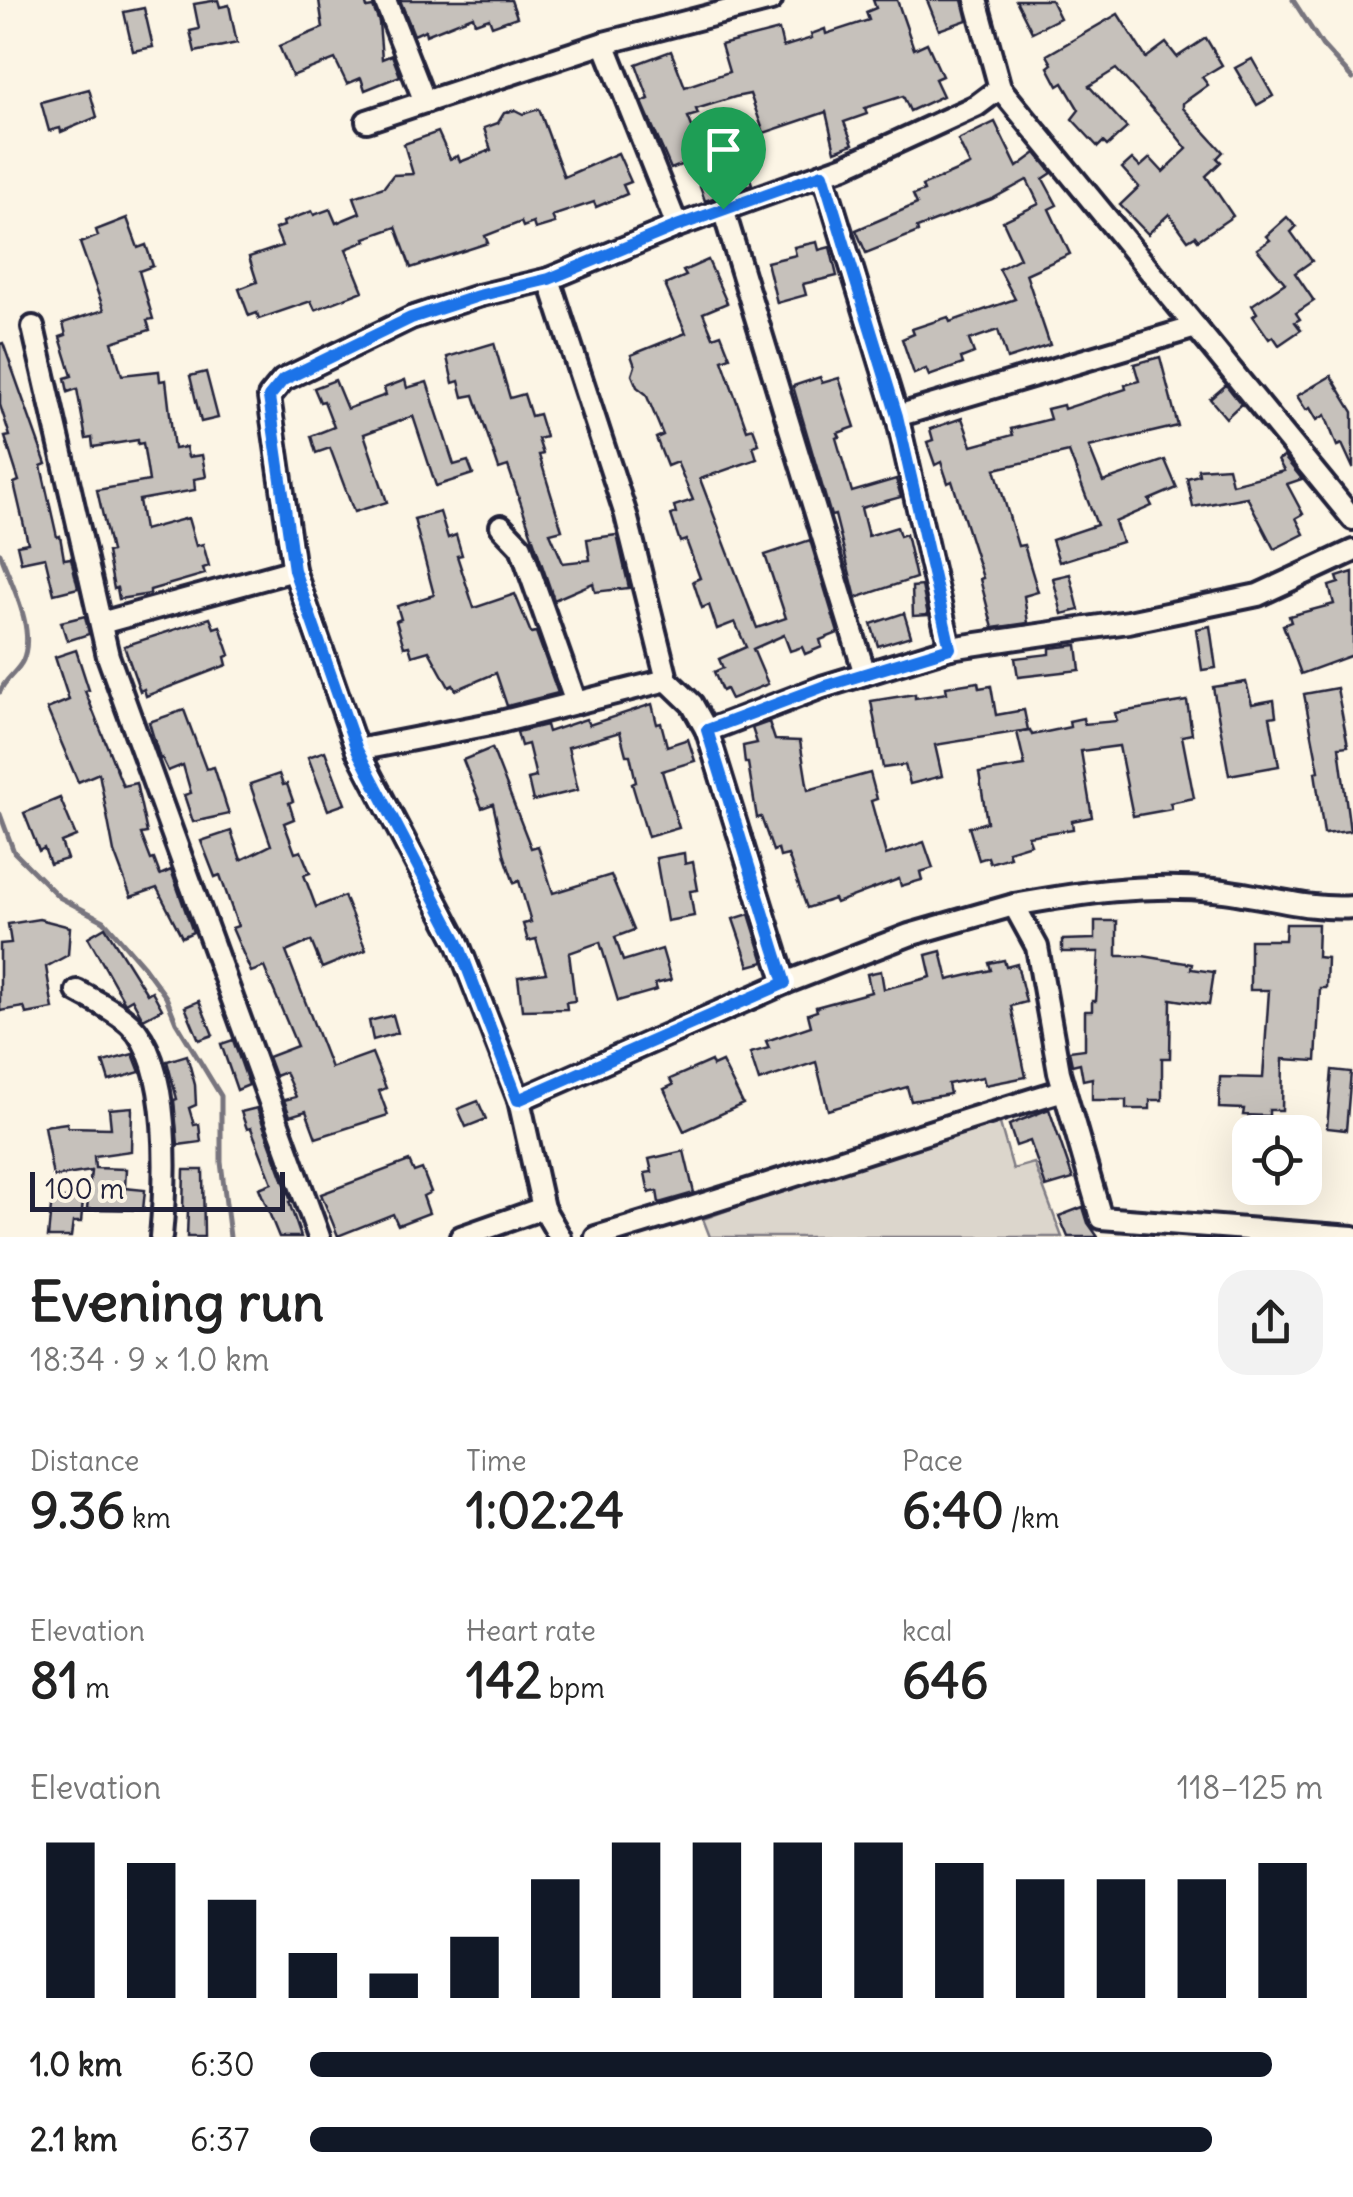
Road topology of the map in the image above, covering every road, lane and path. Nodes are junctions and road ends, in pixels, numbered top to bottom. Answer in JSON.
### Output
{"nodes":[{"id":1,"x":384,"y":0,"type":"edge"},
{"id":2,"x":772,"y":0,"type":"edge"},
{"id":3,"x":976,"y":0,"type":"edge"},
{"id":4,"x":604,"y":44,"type":"junction"},
{"id":5,"x":1000,"y":88,"type":"junction"},
{"id":6,"x":425,"y":102,"type":"junction"},
{"id":7,"x":367,"y":121,"type":"dead end"},
{"id":8,"x":823,"y":174,"type":"junction"},
{"id":9,"x":723,"y":209,"type":"junction"},
{"id":10,"x":677,"y":226,"type":"junction"},
{"id":11,"x":549,"y":279,"type":"junction"},
{"id":12,"x":1196,"y":327,"type":"junction"},
{"id":13,"x":33,"y":328,"type":"dead end"},
{"id":14,"x":897,"y":416,"type":"junction"},
{"id":15,"x":1353,"y":518,"type":"edge"},
{"id":16,"x":501,"y":526,"type":"dead end"},
{"id":17,"x":1353,"y":551,"type":"edge"},
{"id":18,"x":294,"y":570,"type":"junction"},
{"id":19,"x":100,"y":624,"type":"junction"},
{"id":20,"x":950,"y":648,"type":"junction"},
{"id":21,"x":864,"y":674,"type":"junction"},
{"id":22,"x":667,"y":680,"type":"junction"},
{"id":23,"x":576,"y":703,"type":"junction"},
{"id":24,"x":707,"y":730,"type":"junction"},
{"id":25,"x":357,"y":750,"type":"junction"},
{"id":26,"x":1014,"y":905,"type":"junction"},
{"id":27,"x":1353,"y":907,"type":"edge"},
{"id":28,"x":785,"y":983,"type":"junction"},
{"id":29,"x":77,"y":991,"type":"dead end"},
{"id":30,"x":1064,"y":1090,"type":"junction"},
{"id":31,"x":518,"y":1100,"type":"junction"},
{"id":32,"x":542,"y":1208,"type":"junction"},
{"id":33,"x":1103,"y":1227,"type":"edge"},
{"id":34,"x":161,"y":1237,"type":"edge"},
{"id":35,"x":319,"y":1237,"type":"edge"},
{"id":36,"x":461,"y":1237,"type":"edge"},
{"id":37,"x":560,"y":1237,"type":"edge"},
{"id":38,"x":596,"y":1237,"type":"edge"},
{"id":39,"x":1353,"y":1237,"type":"edge"}],
"edges":[{"from":1,"to":6,"type":"street"},
{"from":2,"to":4,"type":"street"},
{"from":3,"to":5,"type":"street"},
{"from":4,"to":6,"type":"street"},
{"from":4,"to":10,"type":"street"},
{"from":5,"to":8,"type":"street"},
{"from":5,"to":12,"type":"street"},
{"from":6,"to":7,"type":"street"},
{"from":8,"to":9,"type":"street"},
{"from":8,"to":14,"type":"street"},
{"from":9,"to":10,"type":"street"},
{"from":9,"to":21,"type":"street"},
{"from":10,"to":11,"type":"street"},
{"from":11,"to":18,"type":"street"},
{"from":11,"to":22,"type":"street"},
{"from":12,"to":14,"type":"street"},
{"from":12,"to":15,"type":"street"},
{"from":13,"to":19,"type":"street"},
{"from":14,"to":20,"type":"street"},
{"from":16,"to":23,"type":"street"},
{"from":17,"to":20,"type":"street"},
{"from":18,"to":19,"type":"street"},
{"from":18,"to":25,"type":"street"},
{"from":19,"to":35,"type":"street"},
{"from":20,"to":21,"type":"street"},
{"from":21,"to":24,"type":"street"},
{"from":22,"to":23,"type":"street"},
{"from":22,"to":24,"type":"street"},
{"from":23,"to":25,"type":"street"},
{"from":24,"to":28,"type":"street"},
{"from":25,"to":31,"type":"street"},
{"from":26,"to":27,"type":"street"},
{"from":26,"to":28,"type":"street"},
{"from":26,"to":30,"type":"street"},
{"from":28,"to":31,"type":"street"},
{"from":29,"to":34,"type":"street"},
{"from":30,"to":33,"type":"street"},
{"from":30,"to":38,"type":"street"},
{"from":31,"to":32,"type":"street"},
{"from":32,"to":36,"type":"street"},
{"from":32,"to":37,"type":"street"},
{"from":33,"to":39,"type":"street"}]}
